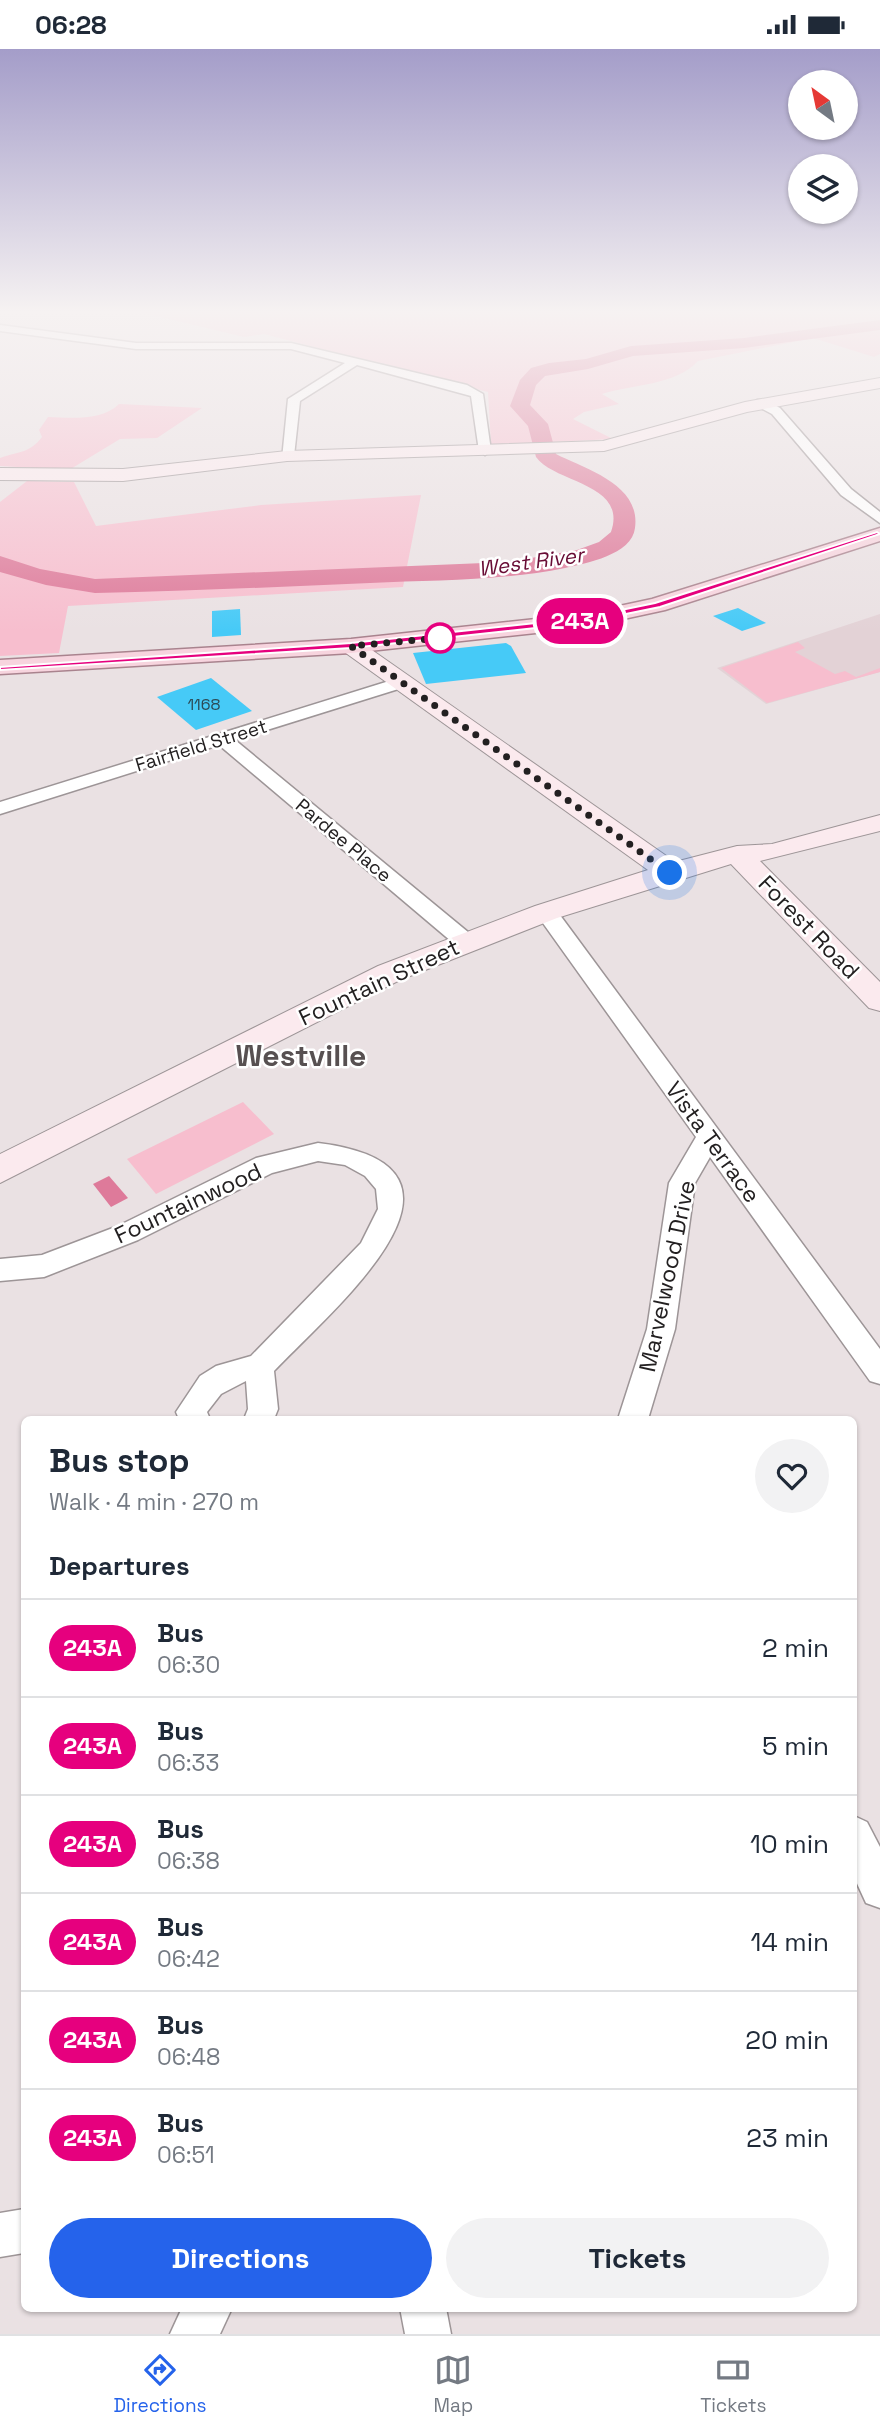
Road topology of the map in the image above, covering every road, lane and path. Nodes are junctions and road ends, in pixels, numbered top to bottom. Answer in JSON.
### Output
{"nodes":[{"id":1,"x":292,"y":419,"type":"edge"},
{"id":2,"x":482,"y":419,"type":"edge"},
{"id":3,"x":706,"y":419,"type":"edge"},
{"id":4,"x":783,"y":419,"type":"edge"},
{"id":5,"x":485,"y":451,"type":"junction"},
{"id":6,"x":287,"y":456,"type":"junction"},
{"id":7,"x":0,"y":474,"type":"edge"},
{"id":8,"x":879,"y":532,"type":"edge"},
{"id":9,"x":351,"y":646,"type":"junction"},
{"id":10,"x":0,"y":667,"type":"edge"},
{"id":11,"x":402,"y":682,"type":"junction"},
{"id":12,"x":222,"y":739,"type":"junction"},
{"id":13,"x":880,"y":807,"type":"edge"},
{"id":14,"x":0,"y":808,"type":"edge"},
{"id":15,"x":880,"y":823,"type":"edge"},
{"id":16,"x":737,"y":854,"type":"junction"},
{"id":17,"x":670,"y":873,"type":"junction"},
{"id":18,"x":546,"y":912,"type":"junction"},
{"id":19,"x":466,"y":941,"type":"junction"},
{"id":20,"x":880,"y":1002,"type":"edge"},
{"id":21,"x":709,"y":1136,"type":"junction"},
{"id":22,"x":0,"y":1170,"type":"edge"},
{"id":23,"x":0,"y":1270,"type":"edge"},
{"id":24,"x":259,"y":1367,"type":"junction"},
{"id":25,"x":880,"y":1372,"type":"edge"},
{"id":26,"x":639,"y":1414,"type":"edge"},
{"id":27,"x":193,"y":1416,"type":"edge"},
{"id":28,"x":260,"y":1416,"type":"edge"},
{"id":29,"x":857,"y":1841,"type":"edge"},
{"id":30,"x":880,"y":1889,"type":"edge"},
{"id":31,"x":21,"y":2232,"type":"edge"},
{"id":32,"x":0,"y":2235,"type":"edge"},
{"id":33,"x":207,"y":2312,"type":"edge"},
{"id":34,"x":424,"y":2312,"type":"edge"},
{"id":35,"x":193,"y":2334,"type":"edge"},
{"id":36,"x":428,"y":2334,"type":"edge"}],
"edges":[{"from":1,"to":6,"type":"street"},
{"from":2,"to":5,"type":"street"},
{"from":3,"to":5,"type":"main road"},
{"from":4,"to":8,"type":"street"},
{"from":5,"to":6,"type":"main road"},
{"from":6,"to":7,"type":"main road"},
{"from":8,"to":9,"type":"main road"},
{"from":9,"to":10,"type":"main road"},
{"from":9,"to":11,"type":"main road"},
{"from":11,"to":12,"type":"street","name":"Fairfield Street"},
{"from":11,"to":17,"type":"main road"},
{"from":12,"to":14,"type":"street","name":"Fairfield Street"},
{"from":12,"to":19,"type":"street","name":"Pardee Place"},
{"from":13,"to":16,"type":"main road","name":"Fountain Street"},
{"from":15,"to":16,"type":"main road","name":"Fountain Street"},
{"from":16,"to":17,"type":"street","name":"Fountain Street"},
{"from":16,"to":20,"type":"main road","name":"Forest Road"},
{"from":17,"to":18,"type":"main road","name":"Fountain Street"},
{"from":18,"to":19,"type":"main road","name":"Fountain Street"},
{"from":18,"to":21,"type":"street","name":"Vista Terrace"},
{"from":19,"to":22,"type":"main road","name":"Fountain Street"},
{"from":21,"to":25,"type":"street","name":"Vista Terrace"},
{"from":21,"to":26,"type":"street","name":"Marvelwood Drive"},
{"from":23,"to":24,"type":"street","name":"Fountainwood"},
{"from":24,"to":27,"type":"street"},
{"from":24,"to":28,"type":"street"},
{"from":29,"to":30,"type":"street"},
{"from":31,"to":32,"type":"street"},
{"from":33,"to":35,"type":"street"},
{"from":34,"to":36,"type":"street"}]}
